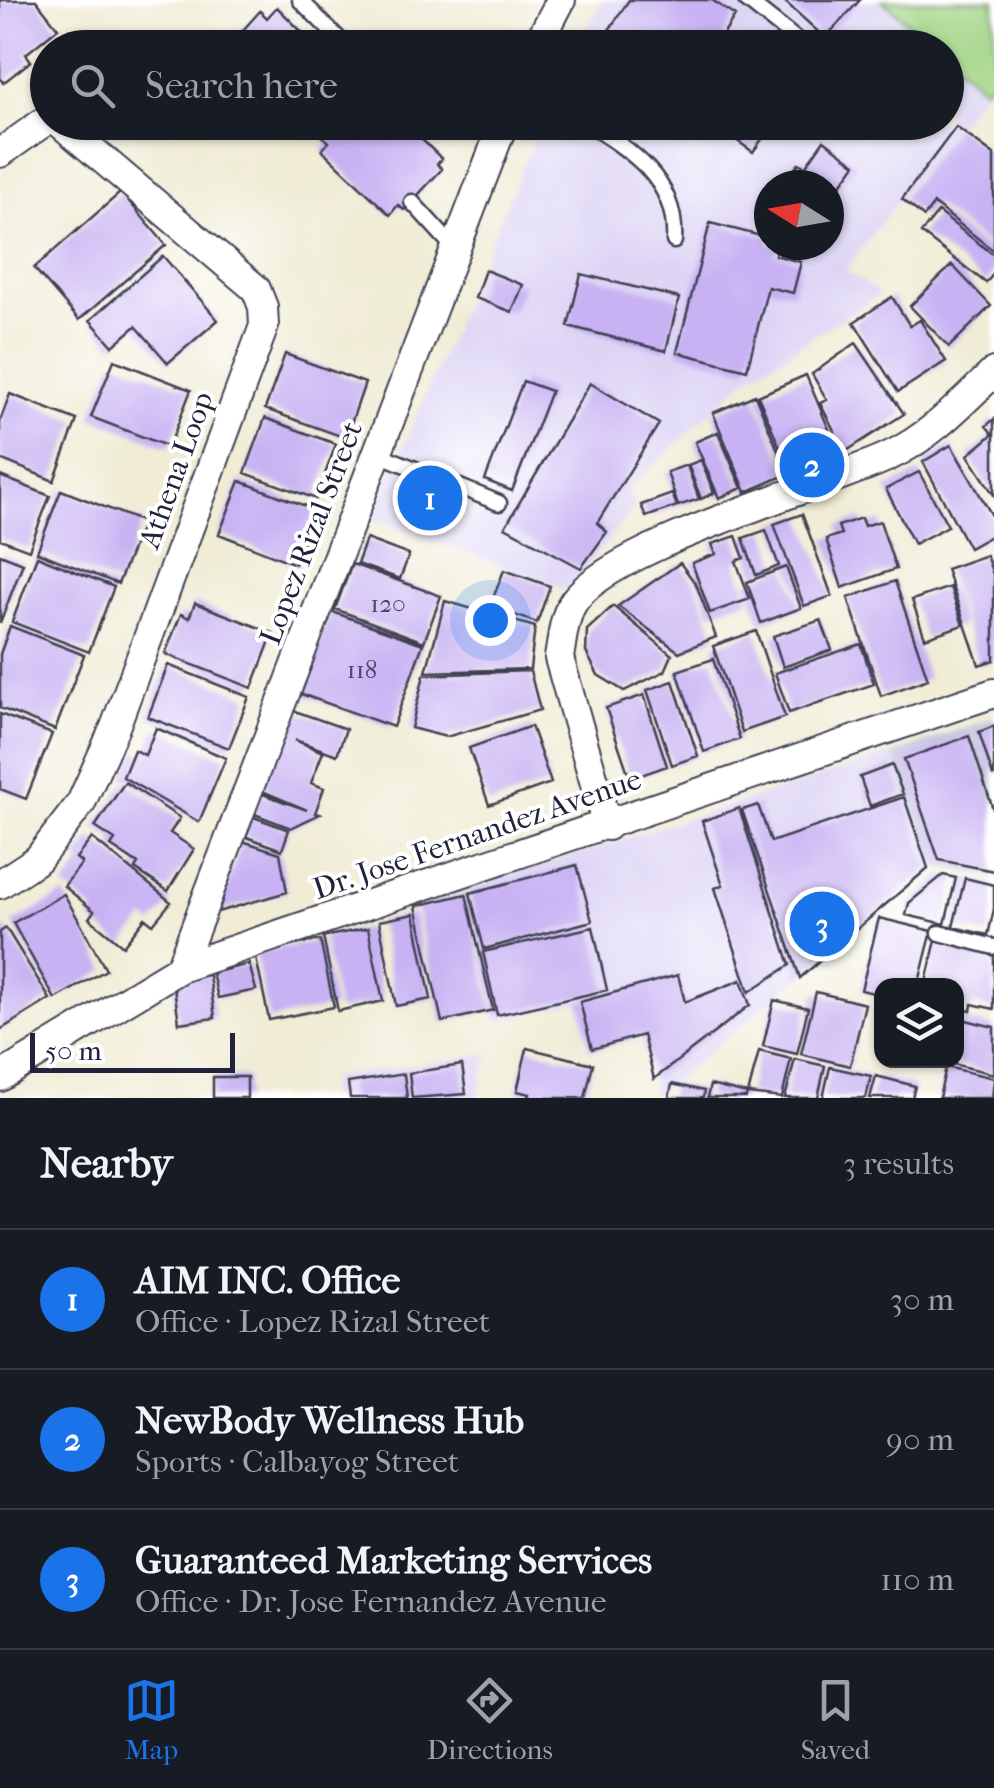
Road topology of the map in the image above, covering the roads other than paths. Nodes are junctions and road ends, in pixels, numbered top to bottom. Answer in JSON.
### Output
{"nodes":[{"id":1,"x":300,"y":0,"type":"edge"},
{"id":2,"x":562,"y":0,"type":"edge"},
{"id":3,"x":746,"y":0,"type":"edge"},
{"id":4,"x":330,"y":30,"type":"edge"},
{"id":5,"x":546,"y":30,"type":"edge"},
{"id":6,"x":784,"y":30,"type":"edge"},
{"id":7,"x":30,"y":132,"type":"edge"},
{"id":8,"x":79,"y":140,"type":"edge"},
{"id":9,"x":497,"y":140,"type":"edge"},
{"id":10,"x":613,"y":140,"type":"edge"},
{"id":11,"x":0,"y":153,"type":"edge"},
{"id":12,"x":412,"y":202,"type":"dead end"},
{"id":13,"x":674,"y":241,"type":"dead end"},
{"id":14,"x":456,"y":251,"type":"junction"},
{"id":15,"x":994,"y":372,"type":"edge"},
{"id":16,"x":376,"y":453,"type":"junction"},
{"id":17,"x":499,"y":504,"type":"dead end"},
{"id":18,"x":994,"y":693,"type":"edge"},
{"id":19,"x":607,"y":826,"type":"junction"},
{"id":20,"x":0,"y":884,"type":"edge"},
{"id":21,"x":940,"y":933,"type":"dead end"},
{"id":22,"x":994,"y":946,"type":"edge"},
{"id":23,"x":180,"y":968,"type":"junction"},
{"id":24,"x":0,"y":1076,"type":"edge"}],
"edges":[{"from":1,"to":4,"type":"lane"},
{"from":2,"to":5,"type":"street"},
{"from":3,"to":6,"type":"lane"},
{"from":7,"to":11,"type":"street"},
{"from":8,"to":20,"type":"street","name":"Athena Loop"},
{"from":9,"to":14,"type":"street","name":"Lopez Rizal Street"},
{"from":10,"to":13,"type":"lane"},
{"from":12,"to":14,"type":"lane"},
{"from":14,"to":16,"type":"street","name":"Lopez Rizal Street"},
{"from":15,"to":19,"type":"street"},
{"from":16,"to":17,"type":"lane"},
{"from":16,"to":23,"type":"street","name":"Lopez Rizal Street"},
{"from":18,"to":19,"type":"street","name":"Dr. Jose Fernandez Avenue"},
{"from":19,"to":23,"type":"street","name":"Dr. Jose Fernandez Avenue"},
{"from":21,"to":22,"type":"lane"},
{"from":23,"to":24,"type":"street","name":"Dr. Jose Fernandez Avenue"}]}
